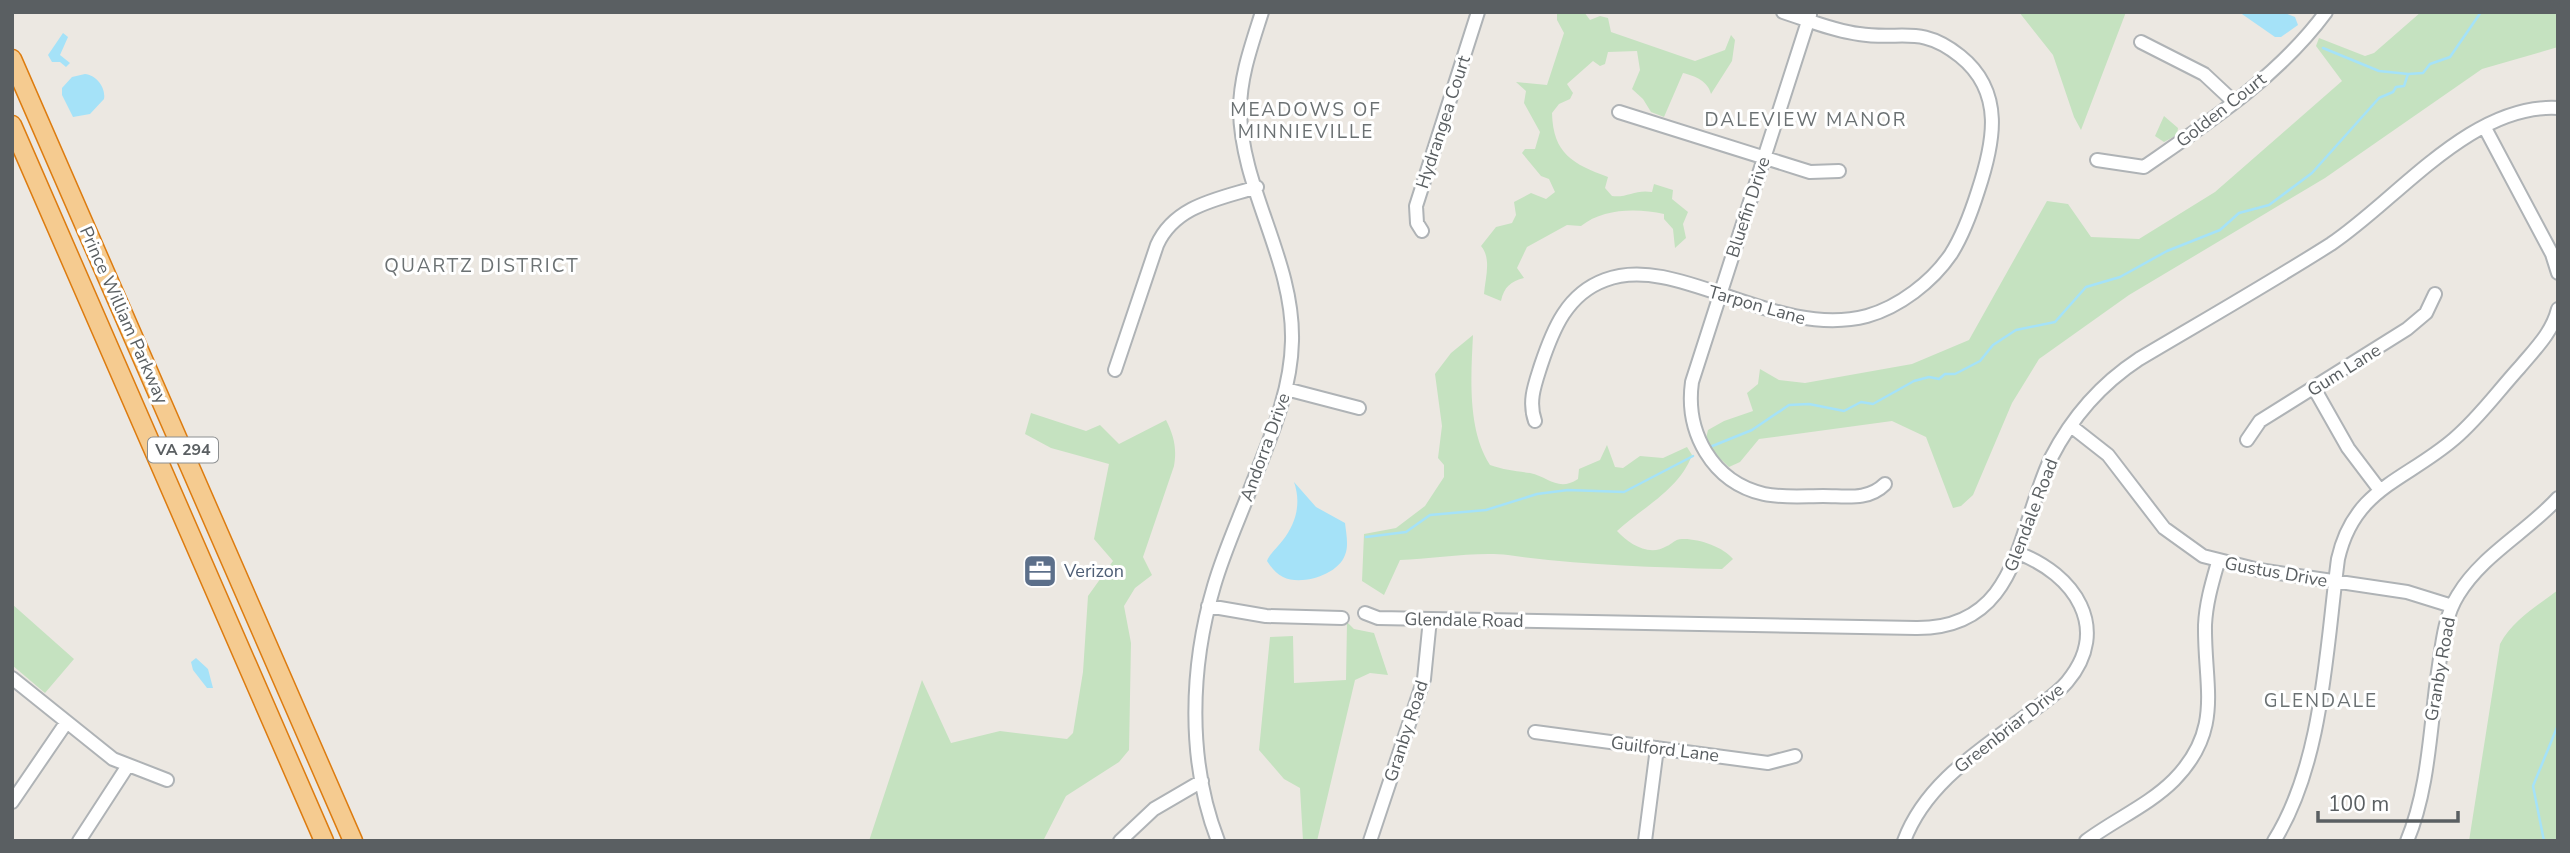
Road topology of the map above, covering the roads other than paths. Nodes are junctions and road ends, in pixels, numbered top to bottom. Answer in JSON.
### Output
{"nodes":[{"id":1,"x":1262,"y":12,"type":"edge"},
{"id":2,"x":1478,"y":12,"type":"edge"},
{"id":3,"x":1783,"y":12,"type":"edge"},
{"id":4,"x":2326,"y":12,"type":"edge"},
{"id":5,"x":1810,"y":16,"type":"edge"},
{"id":6,"x":2141,"y":43,"type":"dead end"},
{"id":7,"x":12,"y":59,"type":"edge"},
{"id":8,"x":2234,"y":102,"type":"junction"},
{"id":9,"x":2558,"y":108,"type":"edge"},
{"id":10,"x":1619,"y":112,"type":"dead end"},
{"id":11,"x":12,"y":125,"type":"edge"},
{"id":12,"x":2485,"y":128,"type":"junction"},
{"id":13,"x":1764,"y":158,"type":"junction"},
{"id":14,"x":2097,"y":160,"type":"dead end"},
{"id":15,"x":1839,"y":171,"type":"dead end"},
{"id":16,"x":1257,"y":187,"type":"junction"},
{"id":17,"x":1422,"y":231,"type":"dead end"},
{"id":18,"x":2558,"y":273,"type":"edge"},
{"id":19,"x":2435,"y":294,"type":"dead end"},
{"id":20,"x":1720,"y":295,"type":"junction"},
{"id":21,"x":2558,"y":309,"type":"edge"},
{"id":22,"x":1115,"y":370,"type":"dead end"},
{"id":23,"x":2314,"y":388,"type":"junction"},
{"id":24,"x":1286,"y":390,"type":"junction"},
{"id":25,"x":1359,"y":408,"type":"dead end"},
{"id":26,"x":1535,"y":421,"type":"dead end"},
{"id":27,"x":2071,"y":426,"type":"junction"},
{"id":28,"x":2247,"y":440,"type":"dead end"},
{"id":29,"x":1885,"y":484,"type":"dead end"},
{"id":30,"x":2379,"y":489,"type":"junction"},
{"id":31,"x":2558,"y":498,"type":"edge"},
{"id":32,"x":2018,"y":553,"type":"junction"},
{"id":33,"x":2218,"y":562,"type":"junction"},
{"id":34,"x":2335,"y":582,"type":"junction"},
{"id":35,"x":1209,"y":606,"type":"junction"},
{"id":36,"x":2452,"y":606,"type":"junction"},
{"id":37,"x":1365,"y":613,"type":"dead end"},
{"id":38,"x":1342,"y":618,"type":"dead end"},
{"id":39,"x":1430,"y":620,"type":"junction"},
{"id":40,"x":12,"y":678,"type":"edge"},
{"id":41,"x":66,"y":723,"type":"junction"},
{"id":42,"x":1535,"y":732,"type":"dead end"},
{"id":43,"x":1657,"y":748,"type":"junction"},
{"id":44,"x":1795,"y":757,"type":"dead end"},
{"id":45,"x":127,"y":767,"type":"junction"},
{"id":46,"x":167,"y":780,"type":"dead end"},
{"id":47,"x":1202,"y":781,"type":"junction"},
{"id":48,"x":12,"y":802,"type":"edge"},
{"id":49,"x":79,"y":841,"type":"edge"},
{"id":50,"x":324,"y":841,"type":"edge"},
{"id":51,"x":353,"y":841,"type":"edge"},
{"id":52,"x":1120,"y":841,"type":"edge"},
{"id":53,"x":1218,"y":841,"type":"edge"},
{"id":54,"x":1370,"y":841,"type":"edge"},
{"id":55,"x":1645,"y":841,"type":"edge"},
{"id":56,"x":1904,"y":841,"type":"edge"},
{"id":57,"x":2086,"y":841,"type":"edge"},
{"id":58,"x":2274,"y":841,"type":"edge"},
{"id":59,"x":2407,"y":841,"type":"edge"}],
"edges":[{"from":1,"to":16,"type":"street","name":"Andorra Drive"},
{"from":2,"to":17,"type":"street","name":"Hydrangea Court"},
{"from":3,"to":5,"type":"street","name":"Tarpon Lane"},
{"from":4,"to":8,"type":"street","name":"Golden Court"},
{"from":5,"to":13,"type":"street","name":"Bluefin Drive"},
{"from":5,"to":20,"type":"street","name":"Tarpon Lane"},
{"from":6,"to":8,"type":"street"},
{"from":7,"to":51,"type":"highway","name":"Prince William Parkway","number":"VA 294"},
{"from":8,"to":14,"type":"street","name":"Golden Court"},
{"from":9,"to":12,"type":"street","name":"Glendale Road"},
{"from":10,"to":13,"type":"street"},
{"from":11,"to":50,"type":"highway","name":"Prince William Parkway","number":"VA 294"},
{"from":12,"to":18,"type":"street"},
{"from":12,"to":27,"type":"street","name":"Glendale Road"},
{"from":13,"to":15,"type":"street"},
{"from":13,"to":20,"type":"street","name":"Bluefin Drive"},
{"from":16,"to":22,"type":"street"},
{"from":16,"to":24,"type":"street","name":"Andorra Drive"},
{"from":19,"to":23,"type":"street","name":"Gum Lane"},
{"from":20,"to":26,"type":"street","name":"Tarpon Lane"},
{"from":20,"to":29,"type":"street","name":"Bluefin Drive"},
{"from":21,"to":30,"type":"street"},
{"from":23,"to":28,"type":"street","name":"Gum Lane"},
{"from":23,"to":30,"type":"street"},
{"from":24,"to":25,"type":"street"},
{"from":24,"to":35,"type":"street","name":"Andorra Drive"},
{"from":27,"to":32,"type":"street","name":"Glendale Road"},
{"from":27,"to":33,"type":"street","name":"Gustus Drive"},
{"from":30,"to":34,"type":"street"},
{"from":31,"to":36,"type":"street","name":"Granby Road"},
{"from":32,"to":39,"type":"street","name":"Glendale Road"},
{"from":32,"to":56,"type":"street","name":"Greenbriar Drive"},
{"from":33,"to":34,"type":"street","name":"Gustus Drive"},
{"from":33,"to":57,"type":"street"},
{"from":34,"to":36,"type":"street","name":"Gustus Drive"},
{"from":34,"to":58,"type":"street"},
{"from":35,"to":38,"type":"street"},
{"from":35,"to":47,"type":"street","name":"Andorra Drive"},
{"from":36,"to":59,"type":"street","name":"Granby Road"},
{"from":37,"to":39,"type":"street","name":"Glendale Road"},
{"from":39,"to":54,"type":"street","name":"Granby Road"},
{"from":40,"to":41,"type":"street"},
{"from":41,"to":45,"type":"street"},
{"from":41,"to":48,"type":"street"},
{"from":42,"to":43,"type":"street","name":"Guilford Lane"},
{"from":43,"to":44,"type":"street","name":"Guilford Lane"},
{"from":43,"to":55,"type":"street"},
{"from":45,"to":46,"type":"street"},
{"from":45,"to":49,"type":"street"},
{"from":47,"to":52,"type":"street"},
{"from":47,"to":53,"type":"street","name":"Andorra Drive"}]}
